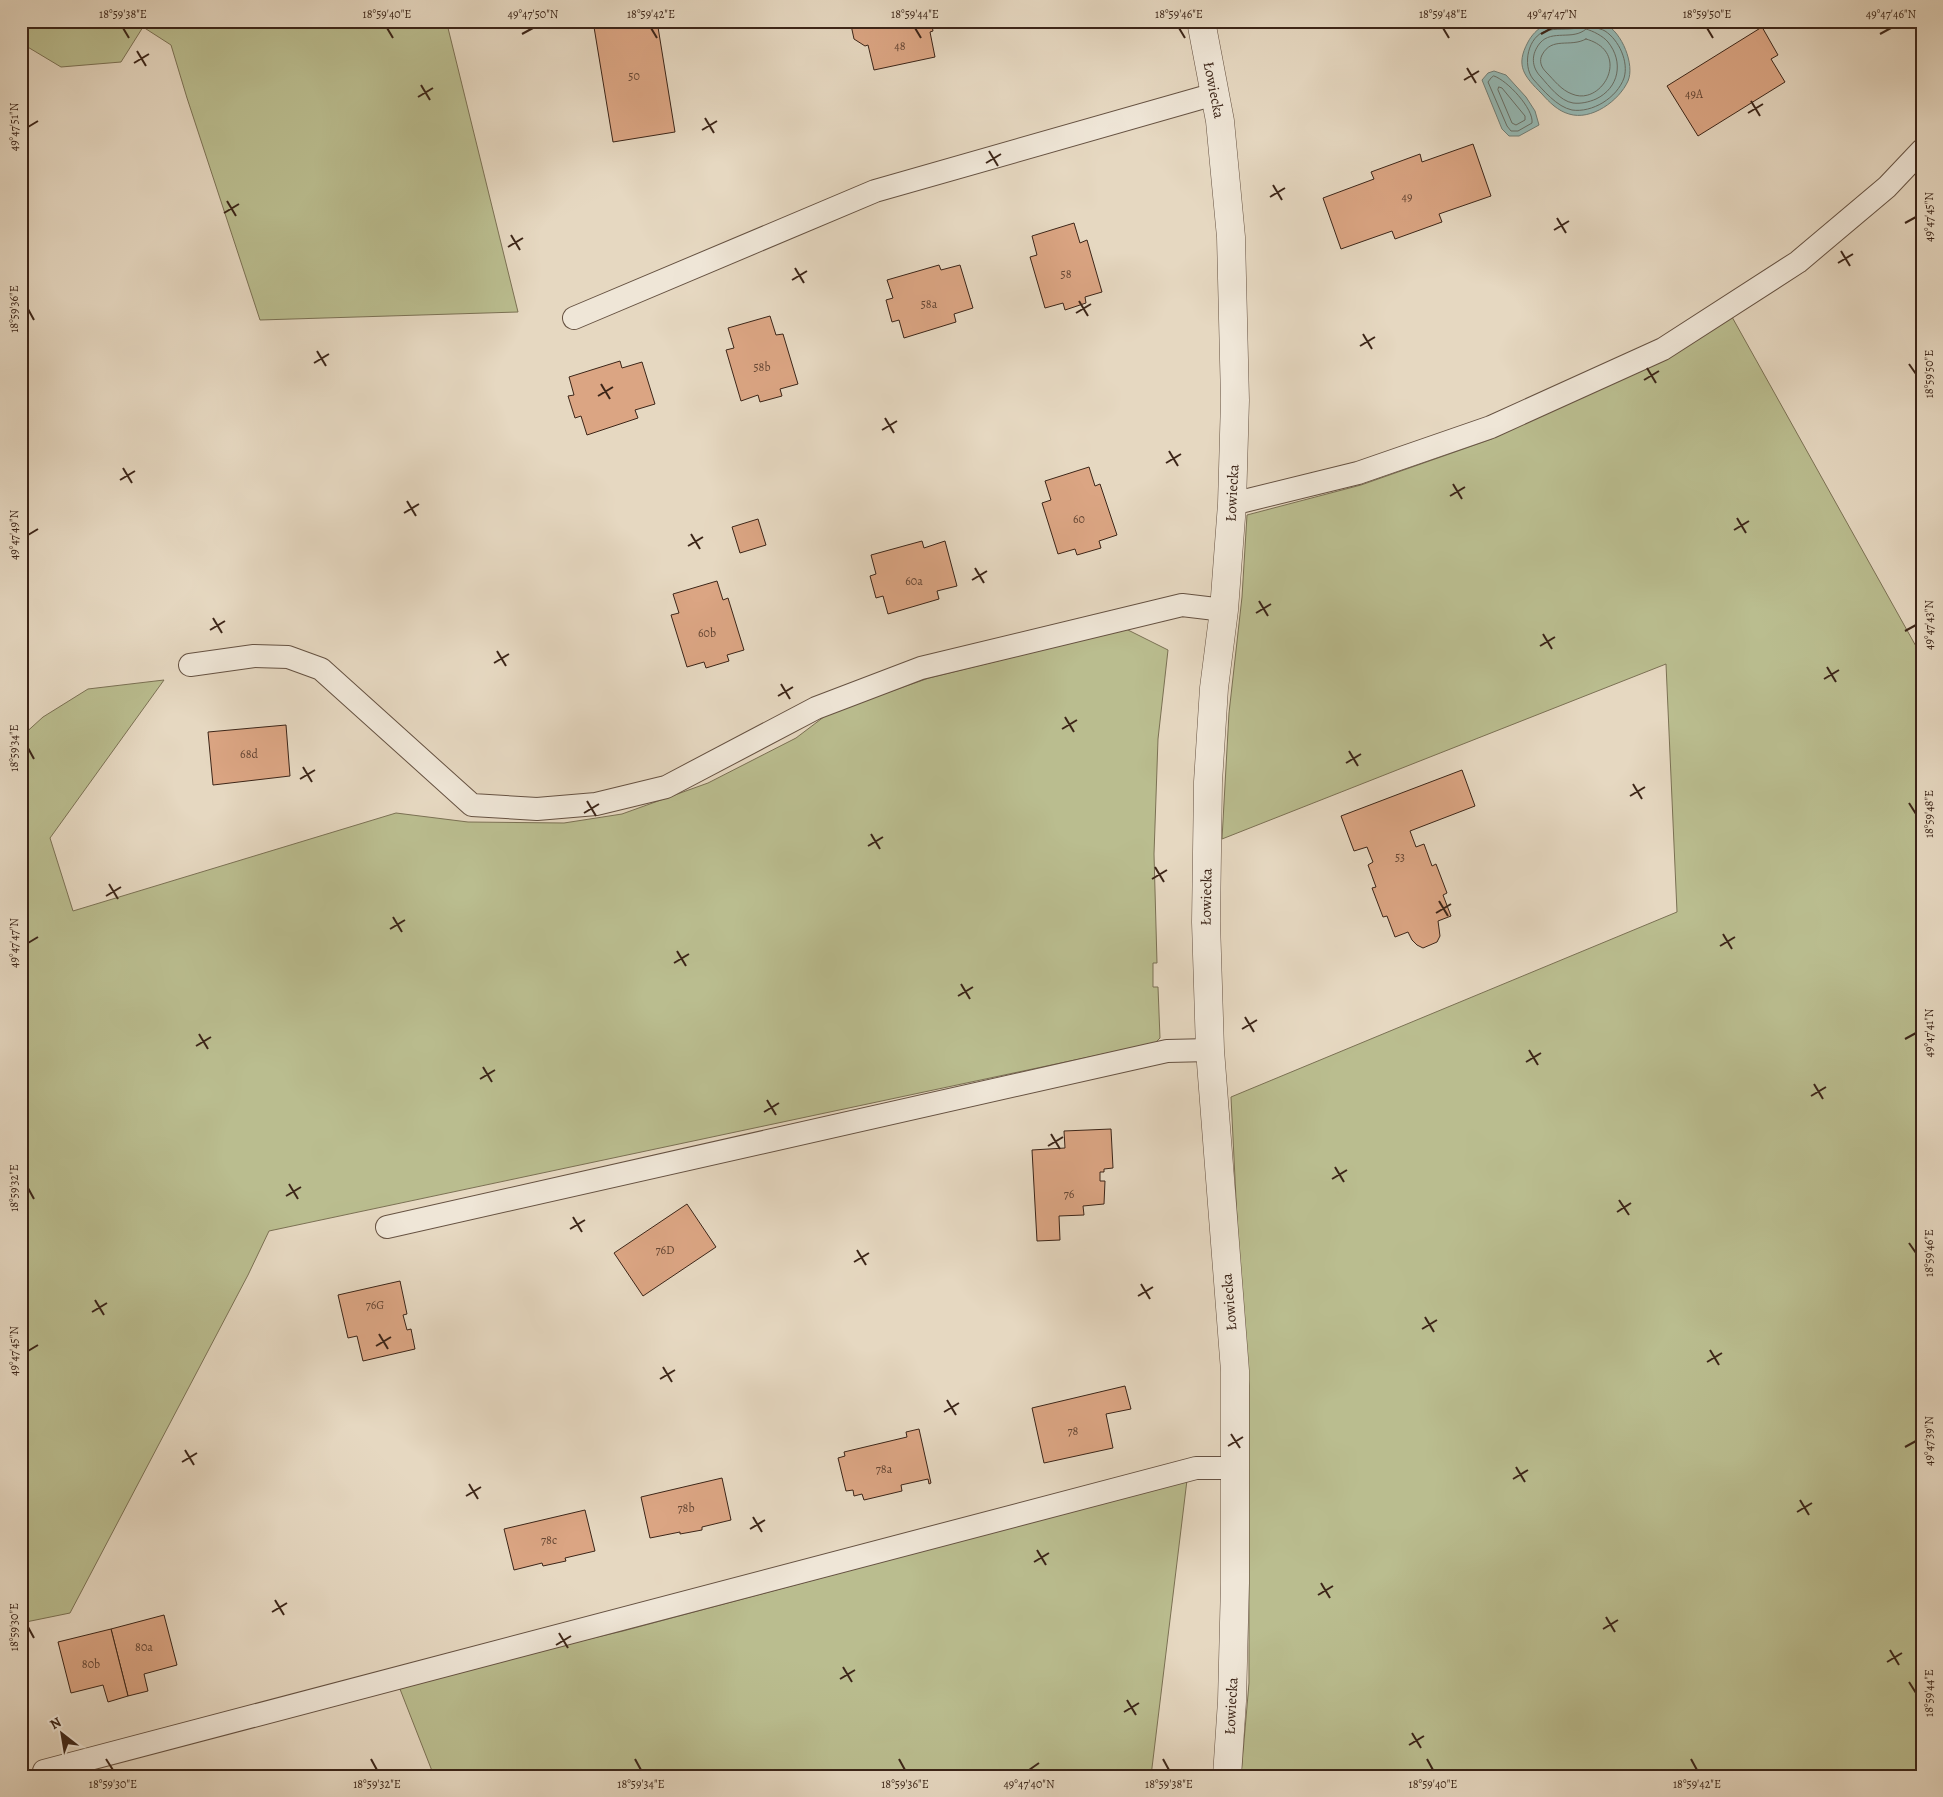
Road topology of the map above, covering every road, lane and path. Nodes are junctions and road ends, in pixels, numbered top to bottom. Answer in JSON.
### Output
{"nodes":[{"id":1,"x":1201,"y":21,"type":"edge"},
{"id":2,"x":1215,"y":94,"type":"junction"},
{"id":3,"x":1922,"y":150,"type":"edge"},
{"id":4,"x":574,"y":318,"type":"dead end"},
{"id":5,"x":1232,"y":504,"type":"junction"},
{"id":6,"x":1224,"y":610,"type":"junction"},
{"id":7,"x":190,"y":665,"type":"dead end"},
{"id":8,"x":1210,"y":1050,"type":"junction"},
{"id":9,"x":387,"y":1227,"type":"dead end"},
{"id":10,"x":1235,"y":1468,"type":"junction"},
{"id":11,"x":44,"y":1771,"type":"dead end"},
{"id":12,"x":1227,"y":1776,"type":"edge"}],
"edges":[{"from":1,"to":2,"type":"street","name":"Łowiecka"},
{"from":2,"to":4,"type":"lane"},
{"from":2,"to":5,"type":"street","name":"Łowiecka"},
{"from":3,"to":5,"type":"lane"},
{"from":5,"to":6,"type":"street","name":"Łowiecka"},
{"from":6,"to":7,"type":"lane"},
{"from":6,"to":8,"type":"street","name":"Łowiecka"},
{"from":8,"to":9,"type":"lane"},
{"from":8,"to":10,"type":"street","name":"Łowiecka"},
{"from":10,"to":11,"type":"lane"},
{"from":10,"to":12,"type":"street","name":"Łowiecka"}]}
